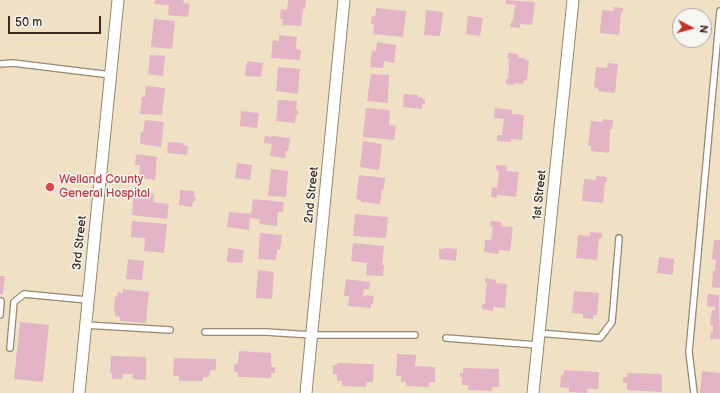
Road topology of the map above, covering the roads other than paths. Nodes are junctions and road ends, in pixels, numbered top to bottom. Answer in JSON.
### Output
{"nodes":[{"id":1,"x":118,"y":0,"type":"edge"},
{"id":2,"x":344,"y":0,"type":"edge"},
{"id":3,"x":573,"y":0,"type":"edge"},
{"id":4,"x":720,"y":11,"type":"edge"},
{"id":5,"x":0,"y":64,"type":"edge"},
{"id":6,"x":111,"y":75,"type":"junction"},
{"id":7,"x":619,"y":238,"type":"dead end"},
{"id":8,"x":87,"y":300,"type":"junction"},
{"id":9,"x":0,"y":301,"type":"edge"},
{"id":10,"x":0,"y":315,"type":"edge"},
{"id":11,"x":85,"y":325,"type":"junction"},
{"id":12,"x":170,"y":330,"type":"dead end"},
{"id":13,"x":205,"y":332,"type":"dead end"},
{"id":14,"x":415,"y":335,"type":"dead end"},
{"id":15,"x":312,"y":336,"type":"junction"},
{"id":16,"x":446,"y":338,"type":"dead end"},
{"id":17,"x":538,"y":339,"type":"junction"},
{"id":18,"x":10,"y":348,"type":"dead end"},
{"id":19,"x":79,"y":393,"type":"edge"},
{"id":20,"x":306,"y":393,"type":"edge"},
{"id":21,"x":533,"y":393,"type":"edge"},
{"id":22,"x":694,"y":393,"type":"edge"}],
"edges":[{"from":1,"to":6,"type":"street","name":"3rd Street"},
{"from":2,"to":15,"type":"street","name":"2nd Street"},
{"from":3,"to":17,"type":"street","name":"1st Street"},
{"from":4,"to":22,"type":"lane"},
{"from":5,"to":6,"type":"lane"},
{"from":6,"to":8,"type":"street","name":"3rd Street"},
{"from":7,"to":17,"type":"lane"},
{"from":8,"to":11,"type":"street","name":"3rd Street"},
{"from":8,"to":18,"type":"lane"},
{"from":9,"to":10,"type":"lane"},
{"from":11,"to":12,"type":"lane"},
{"from":11,"to":19,"type":"street","name":"3rd Street"},
{"from":13,"to":15,"type":"lane"},
{"from":14,"to":15,"type":"lane"},
{"from":15,"to":20,"type":"street","name":"2nd Street"},
{"from":16,"to":17,"type":"lane"},
{"from":17,"to":21,"type":"street","name":"1st Street"}]}
